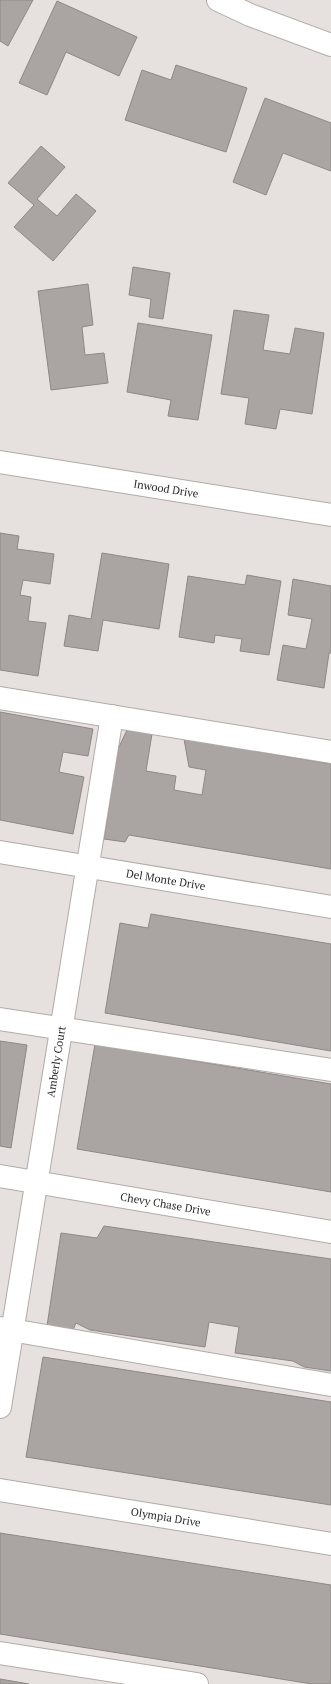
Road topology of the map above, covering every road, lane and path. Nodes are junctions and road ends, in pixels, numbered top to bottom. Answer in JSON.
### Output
{"nodes":[{"id":1,"x":218,"y":0,"type":"edge"},
{"id":2,"x":331,"y":45,"type":"edge"},
{"id":3,"x":0,"y":462,"type":"edge"},
{"id":4,"x":331,"y":515,"type":"edge"},
{"id":5,"x":0,"y":698,"type":"edge"},
{"id":6,"x":112,"y":716,"type":"junction"},
{"id":7,"x":331,"y":752,"type":"edge"},
{"id":8,"x":0,"y":852,"type":"edge"},
{"id":9,"x":87,"y":867,"type":"junction"},
{"id":10,"x":331,"y":907,"type":"edge"},
{"id":11,"x":0,"y":1019,"type":"edge"},
{"id":12,"x":61,"y":1028,"type":"junction"},
{"id":13,"x":331,"y":1070,"type":"edge"},
{"id":14,"x":0,"y":1176,"type":"edge"},
{"id":15,"x":36,"y":1182,"type":"junction"},
{"id":16,"x":331,"y":1232,"type":"edge"},
{"id":17,"x":6,"y":1329,"type":"edge"},
{"id":18,"x":331,"y":1385,"type":"edge"},
{"id":19,"x":0,"y":1406,"type":"edge"},
{"id":20,"x":0,"y":1490,"type":"edge"},
{"id":21,"x":331,"y":1544,"type":"edge"},
{"id":22,"x":0,"y":1653,"type":"edge"},
{"id":23,"x":197,"y":1684,"type":"edge"}],
"edges":[{"from":1,"to":2,"type":"street"},
{"from":3,"to":4,"type":"street","name":"Inwood Drive"},
{"from":5,"to":6,"type":"street"},
{"from":6,"to":7,"type":"street"},
{"from":6,"to":9,"type":"street","name":"Amberly Court"},
{"from":8,"to":9,"type":"street","name":"Del Monte Drive"},
{"from":9,"to":10,"type":"street","name":"Del Monte Drive"},
{"from":9,"to":12,"type":"street","name":"Amberly Court"},
{"from":11,"to":12,"type":"street"},
{"from":12,"to":13,"type":"street"},
{"from":12,"to":15,"type":"street","name":"Amberly Court"},
{"from":14,"to":15,"type":"street","name":"Chevy Chase Drive"},
{"from":15,"to":16,"type":"street","name":"Chevy Chase Drive"},
{"from":15,"to":17,"type":"street","name":"Amberly Court"},
{"from":17,"to":18,"type":"street"},
{"from":17,"to":19,"type":"street","name":"Amberly Court"},
{"from":20,"to":21,"type":"street","name":"Olympia Drive"},
{"from":22,"to":23,"type":"street"}]}
